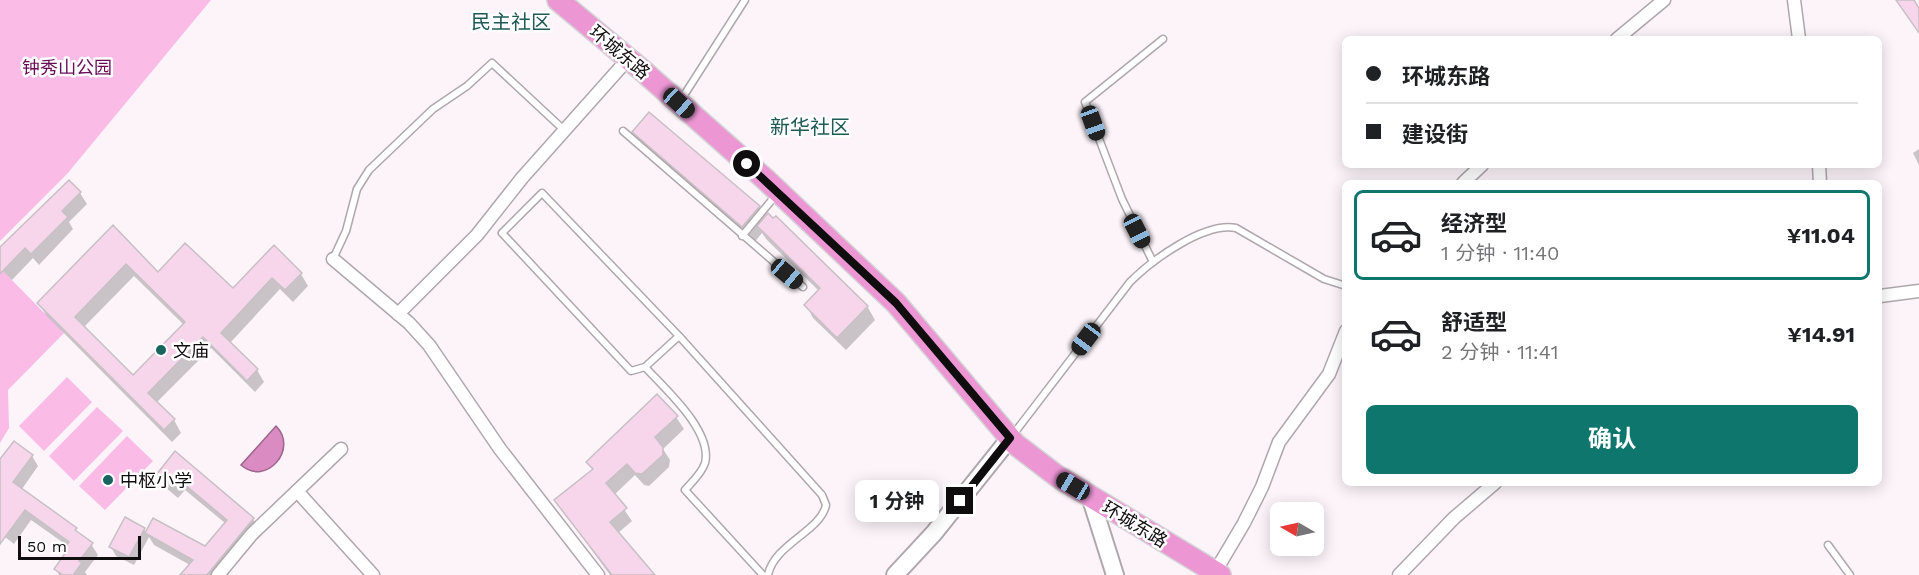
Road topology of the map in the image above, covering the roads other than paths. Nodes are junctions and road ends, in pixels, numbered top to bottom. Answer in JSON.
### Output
{"nodes":[{"id":1,"x":558,"y":0,"type":"edge"},
{"id":2,"x":745,"y":0,"type":"edge"},
{"id":3,"x":1664,"y":0,"type":"edge"},
{"id":4,"x":1794,"y":0,"type":"edge"},
{"id":5,"x":1621,"y":36,"type":"edge"},
{"id":6,"x":1799,"y":36,"type":"edge"},
{"id":7,"x":1163,"y":39,"type":"dead end"},
{"id":8,"x":628,"y":59,"type":"junction"},
{"id":9,"x":679,"y":103,"type":"junction"},
{"id":10,"x":565,"y":131,"type":"junction"},
{"id":11,"x":623,"y":131,"type":"dead end"},
{"id":12,"x":1479,"y":168,"type":"edge"},
{"id":13,"x":1466,"y":180,"type":"edge"},
{"id":14,"x":779,"y":193,"type":"junction"},
{"id":15,"x":742,"y":236,"type":"junction"},
{"id":16,"x":333,"y":259,"type":"joint"},
{"id":17,"x":1153,"y":262,"type":"junction"},
{"id":18,"x":1342,"y":285,"type":"edge"},
{"id":19,"x":803,"y":287,"type":"dead end"},
{"id":20,"x":1919,"y":291,"type":"edge"},
{"id":21,"x":1882,"y":296,"type":"edge"},
{"id":22,"x":398,"y":314,"type":"junction"},
{"id":23,"x":679,"y":336,"type":"junction"},
{"id":24,"x":1342,"y":343,"type":"edge"},
{"id":25,"x":645,"y":367,"type":"junction"},
{"id":26,"x":1010,"y":438,"type":"junction"},
{"id":27,"x":341,"y":448,"type":"dead end"},
{"id":28,"x":1491,"y":486,"type":"edge"},
{"id":29,"x":297,"y":491,"type":"junction"},
{"id":30,"x":1090,"y":496,"type":"junction"},
{"id":31,"x":1828,"y":545,"type":"dead end"},
{"id":32,"x":1217,"y":573,"type":"edge"},
{"id":33,"x":218,"y":575,"type":"edge"},
{"id":34,"x":374,"y":575,"type":"edge"},
{"id":35,"x":598,"y":575,"type":"edge"},
{"id":36,"x":763,"y":575,"type":"edge"},
{"id":37,"x":768,"y":575,"type":"edge"},
{"id":38,"x":895,"y":575,"type":"edge"},
{"id":39,"x":1115,"y":575,"type":"edge"},
{"id":40,"x":1399,"y":575,"type":"edge"},
{"id":41,"x":1851,"y":575,"type":"edge"}],
"edges":[{"from":1,"to":8,"type":"highway","name":"环城东路"},
{"from":2,"to":9,"type":"lane"},
{"from":3,"to":5,"type":"street"},
{"from":4,"to":6,"type":"street"},
{"from":7,"to":17,"type":"lane"},
{"from":8,"to":9,"type":"highway","name":"环城东路"},
{"from":8,"to":10,"type":"street"},
{"from":9,"to":14,"type":"highway","name":"环城东路"},
{"from":10,"to":16,"type":"lane"},
{"from":10,"to":22,"type":"street"},
{"from":11,"to":15,"type":"lane"},
{"from":12,"to":13,"type":"street"},
{"from":14,"to":15,"type":"lane"},
{"from":14,"to":26,"type":"highway","name":"环城东路"},
{"from":15,"to":19,"type":"lane"},
{"from":16,"to":22,"type":"street"},
{"from":17,"to":18,"type":"lane"},
{"from":17,"to":26,"type":"lane"},
{"from":20,"to":21,"type":"street"},
{"from":22,"to":35,"type":"street"},
{"from":23,"to":25,"type":"lane"},
{"from":23,"to":25,"type":"lane"},
{"from":23,"to":37,"type":"lane"},
{"from":24,"to":32,"type":"street"},
{"from":25,"to":36,"type":"lane"},
{"from":26,"to":30,"type":"highway","name":"环城东路"},
{"from":26,"to":38,"type":"street"},
{"from":27,"to":29,"type":"street"},
{"from":28,"to":40,"type":"street"},
{"from":29,"to":33,"type":"street"},
{"from":29,"to":34,"type":"street"},
{"from":30,"to":32,"type":"highway","name":"环城东路"},
{"from":30,"to":39,"type":"street"},
{"from":31,"to":41,"type":"lane"}]}
